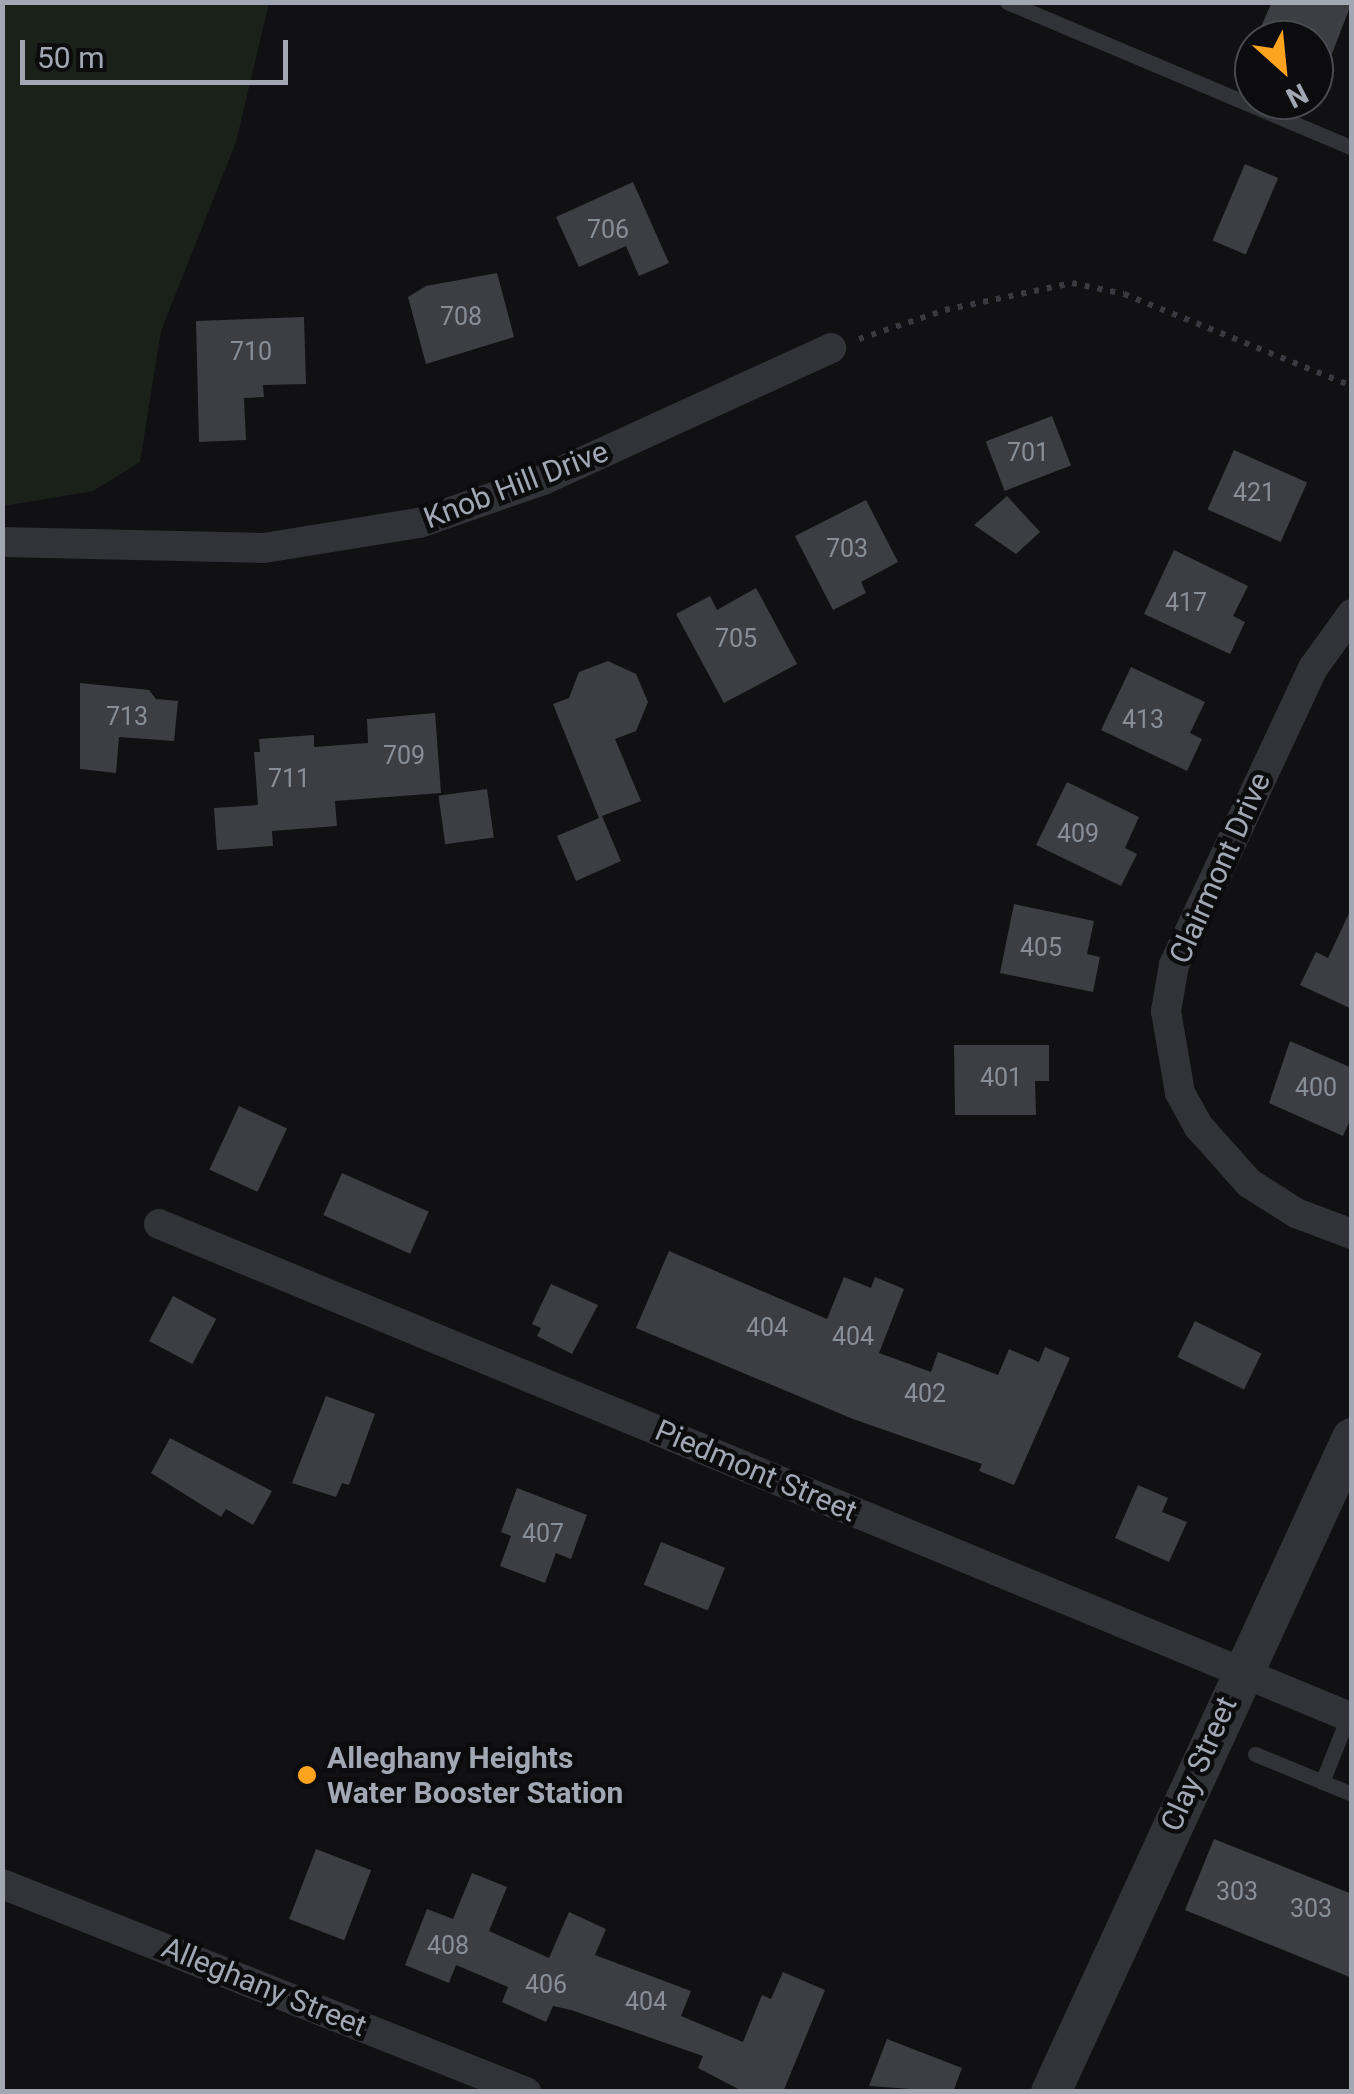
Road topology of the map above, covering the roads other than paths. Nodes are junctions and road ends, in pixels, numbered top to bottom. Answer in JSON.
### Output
{"nodes":[{"id":1,"x":1007,"y":2,"type":"edge"},
{"id":2,"x":1352,"y":148,"type":"edge"},
{"id":3,"x":831,"y":348,"type":"road end"},
{"id":4,"x":2,"y":542,"type":"edge"},
{"id":5,"x":1352,"y":614,"type":"edge"},
{"id":6,"x":159,"y":1224,"type":"dead end"},
{"id":7,"x":1352,"y":1234,"type":"edge"},
{"id":8,"x":1352,"y":1438,"type":"edge"},
{"id":9,"x":1240,"y":1673,"type":"junction"},
{"id":10,"x":1350,"y":1718,"type":"edge"},
{"id":11,"x":1255,"y":1754,"type":"dead end"},
{"id":12,"x":1322,"y":1782,"type":"junction"},
{"id":13,"x":1352,"y":1794,"type":"edge"},
{"id":14,"x":2,"y":1884,"type":"edge"},
{"id":15,"x":526,"y":2092,"type":"edge"},
{"id":16,"x":1051,"y":2092,"type":"edge"}],
"edges":[{"from":1,"to":2,"type":"lane"},
{"from":3,"to":4,"type":"street","name":"Knob Hill Drive"},
{"from":5,"to":7,"type":"street","name":"Clairmont Drive"},
{"from":6,"to":9,"type":"street","name":"Piedmont Street"},
{"from":8,"to":9,"type":"street","name":"Clay Street"},
{"from":9,"to":10,"type":"street","name":"Piedmont Street"},
{"from":9,"to":16,"type":"street","name":"Clay Street"},
{"from":10,"to":12,"type":"lane"},
{"from":11,"to":12,"type":"lane"},
{"from":12,"to":13,"type":"lane"},
{"from":14,"to":15,"type":"street","name":"Alleghany Street"}]}
